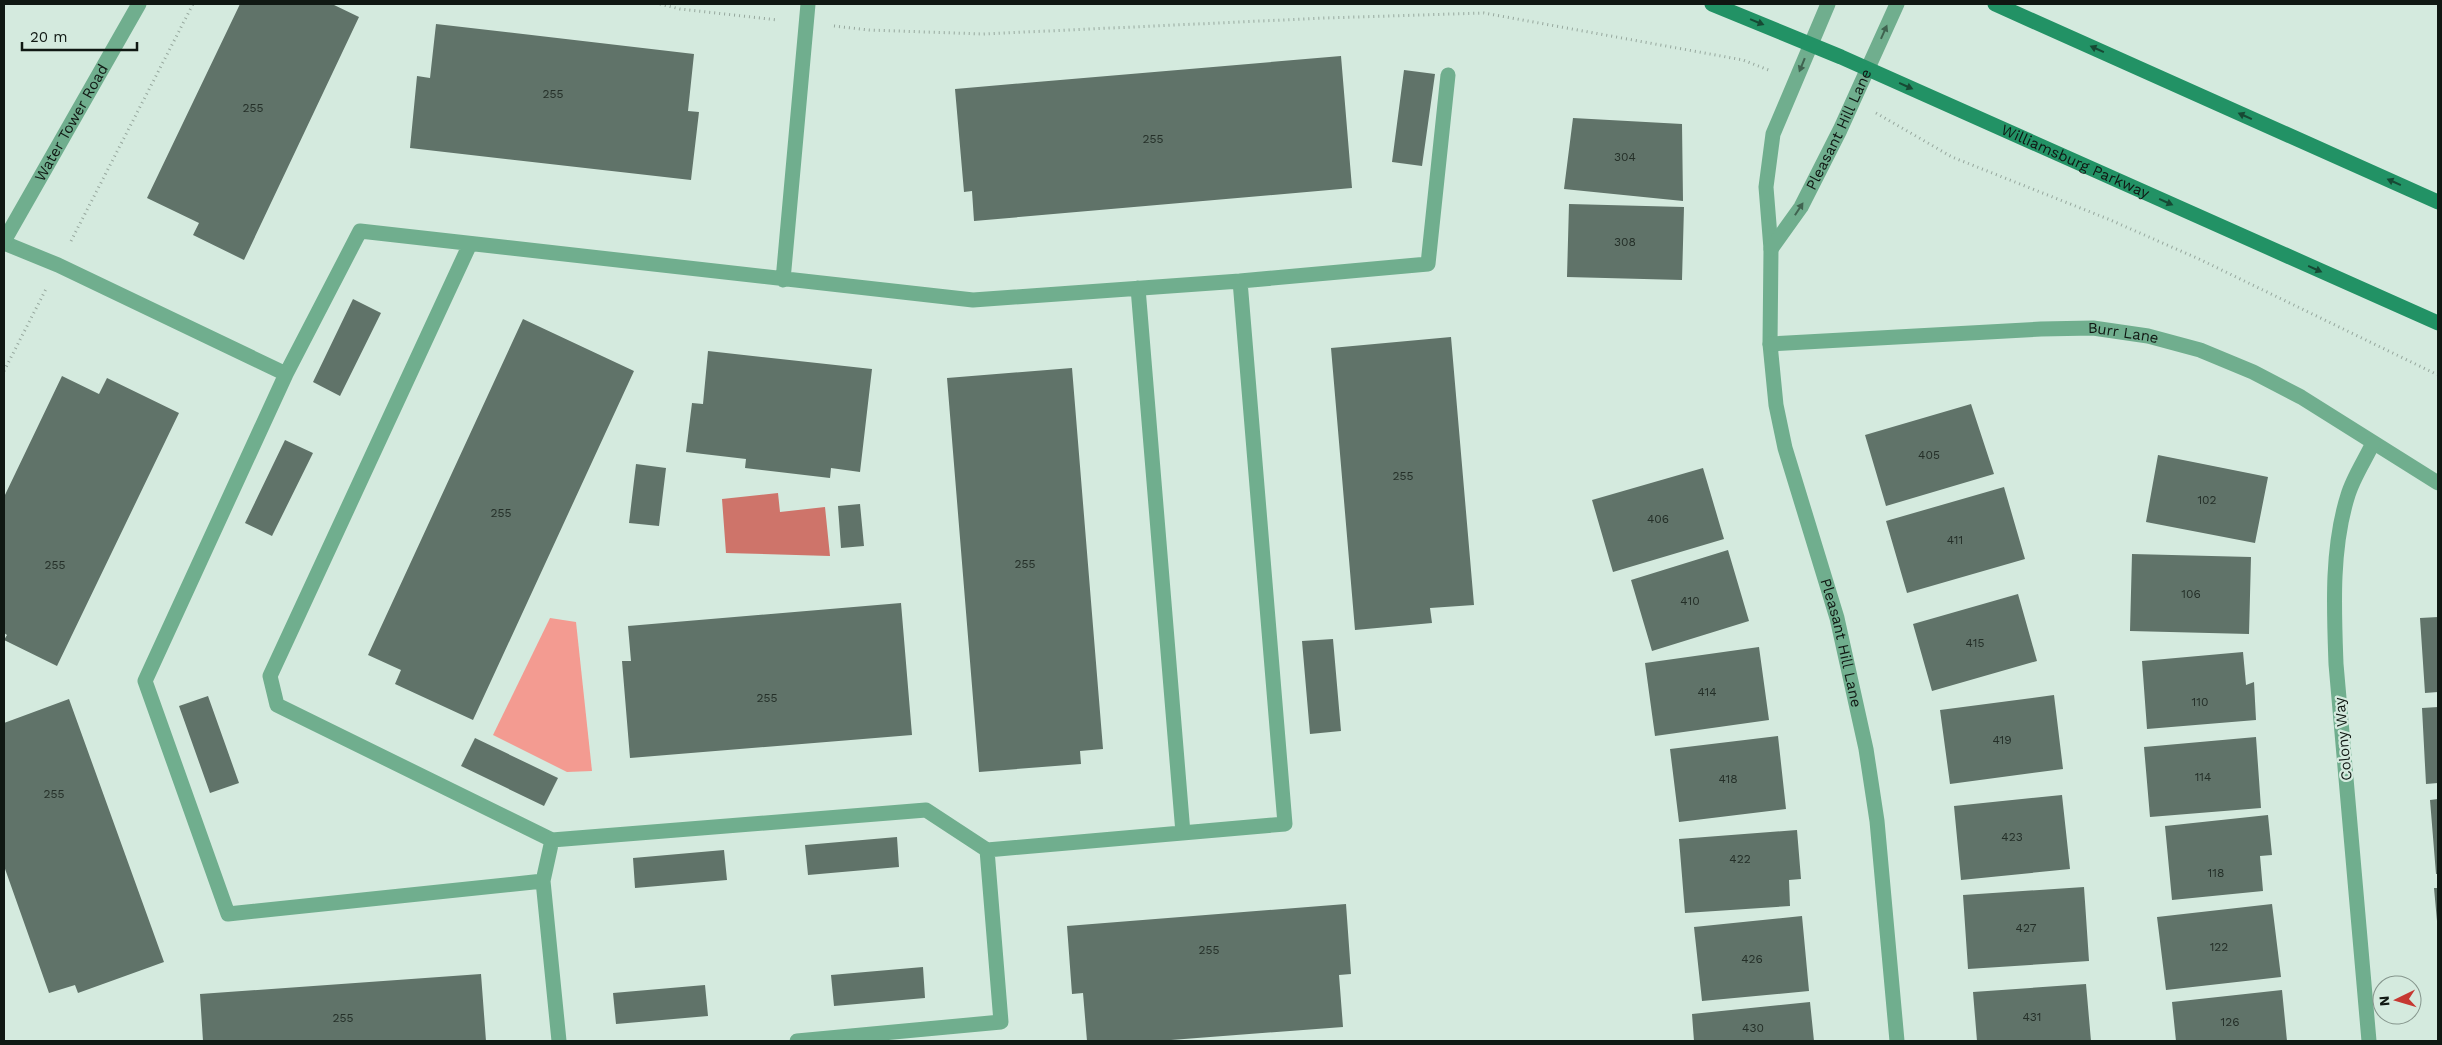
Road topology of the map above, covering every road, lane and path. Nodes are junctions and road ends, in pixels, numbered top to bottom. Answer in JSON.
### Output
{"nodes":[{"id":1,"x":139,"y":4,"type":"edge"},
{"id":2,"x":193,"y":4,"type":"edge"},
{"id":3,"x":660,"y":4,"type":"edge"},
{"id":4,"x":808,"y":4,"type":"edge"},
{"id":5,"x":1712,"y":4,"type":"edge"},
{"id":6,"x":1828,"y":4,"type":"edge"},
{"id":7,"x":1897,"y":4,"type":"edge"},
{"id":8,"x":1995,"y":4,"type":"edge"},
{"id":9,"x":806,"y":23,"type":"junction"},
{"id":10,"x":1811,"y":44,"type":"junction"},
{"id":11,"x":1868,"y":69,"type":"junction"},
{"id":12,"x":1448,"y":75,"type":"dead end"},
{"id":13,"x":1796,"y":81,"type":"junction"},
{"id":14,"x":1852,"y":103,"type":"junction"},
{"id":15,"x":2438,"y":202,"type":"edge"},
{"id":16,"x":4,"y":242,"type":"edge"},
{"id":17,"x":470,"y":244,"type":"junction"},
{"id":18,"x":1771,"y":249,"type":"junction"},
{"id":19,"x":58,"y":265,"type":"junction"},
{"id":20,"x":783,"y":280,"type":"junction"},
{"id":21,"x":1240,"y":281,"type":"junction"},
{"id":22,"x":1138,"y":288,"type":"junction"},
{"id":23,"x":2438,"y":323,"type":"edge"},
{"id":24,"x":1770,"y":344,"type":"junction"},
{"id":25,"x":4,"y":371,"type":"edge"},
{"id":26,"x":286,"y":374,"type":"junction"},
{"id":27,"x":2438,"y":375,"type":"edge"},
{"id":28,"x":2373,"y":443,"type":"junction"},
{"id":29,"x":2438,"y":483,"type":"edge"},
{"id":30,"x":1184,"y":833,"type":"junction"},
{"id":31,"x":552,"y":840,"type":"junction"},
{"id":32,"x":986,"y":850,"type":"junction"},
{"id":33,"x":543,"y":881,"type":"junction"},
{"id":34,"x":559,"y":1041,"type":"edge"},
{"id":35,"x":797,"y":1041,"type":"edge"},
{"id":36,"x":1897,"y":1041,"type":"edge"},
{"id":37,"x":2369,"y":1041,"type":"edge"}],
"edges":[{"from":1,"to":16,"type":"street","name":"Water Tower Road"},
{"from":2,"to":19,"type":"path"},
{"from":3,"to":9,"type":"path"},
{"from":4,"to":9,"type":"street"},
{"from":5,"to":10,"type":"street","name":"Williamsburg Parkway","one_way":true},
{"from":6,"to":10,"type":"street","name":"Pleasant Hill Lane"},
{"from":11,"to":7,"type":"street","name":"Pleasant Hill Lane","one_way":true},
{"from":15,"to":8,"type":"street","one_way":true},
{"from":9,"to":13,"type":"path"},
{"from":9,"to":20,"type":"street"},
{"from":10,"to":11,"type":"street","name":"Williamsburg Parkway"},
{"from":10,"to":13,"type":"street","name":"Pleasant Hill Lane","one_way":true},
{"from":11,"to":14,"type":"street","name":"Pleasant Hill Lane"},
{"from":11,"to":23,"type":"street","name":"Williamsburg Parkway","one_way":true},
{"from":12,"to":21,"type":"street"},
{"from":13,"to":18,"type":"street","name":"Pleasant Hill Lane"},
{"from":18,"to":14,"type":"street","name":"Pleasant Hill Lane","one_way":true},
{"from":14,"to":27,"type":"path"},
{"from":16,"to":19,"type":"street"},
{"from":17,"to":20,"type":"street"},
{"from":17,"to":26,"type":"street"},
{"from":17,"to":31,"type":"street"},
{"from":18,"to":24,"type":"street","name":"Pleasant Hill Lane"},
{"from":19,"to":25,"type":"path"},
{"from":19,"to":26,"type":"street"},
{"from":20,"to":22,"type":"street"},
{"from":21,"to":22,"type":"street"},
{"from":21,"to":30,"type":"street"},
{"from":22,"to":30,"type":"street"},
{"from":24,"to":28,"type":"street","name":"Burr Lane"},
{"from":24,"to":36,"type":"street","name":"Pleasant Hill Lane"},
{"from":26,"to":33,"type":"street"},
{"from":28,"to":29,"type":"street","name":"Burr Lane"},
{"from":28,"to":37,"type":"street","name":"Colony Way"},
{"from":30,"to":32,"type":"street"},
{"from":31,"to":32,"type":"street"},
{"from":31,"to":33,"type":"street"},
{"from":32,"to":35,"type":"street"},
{"from":33,"to":34,"type":"street"}]}
